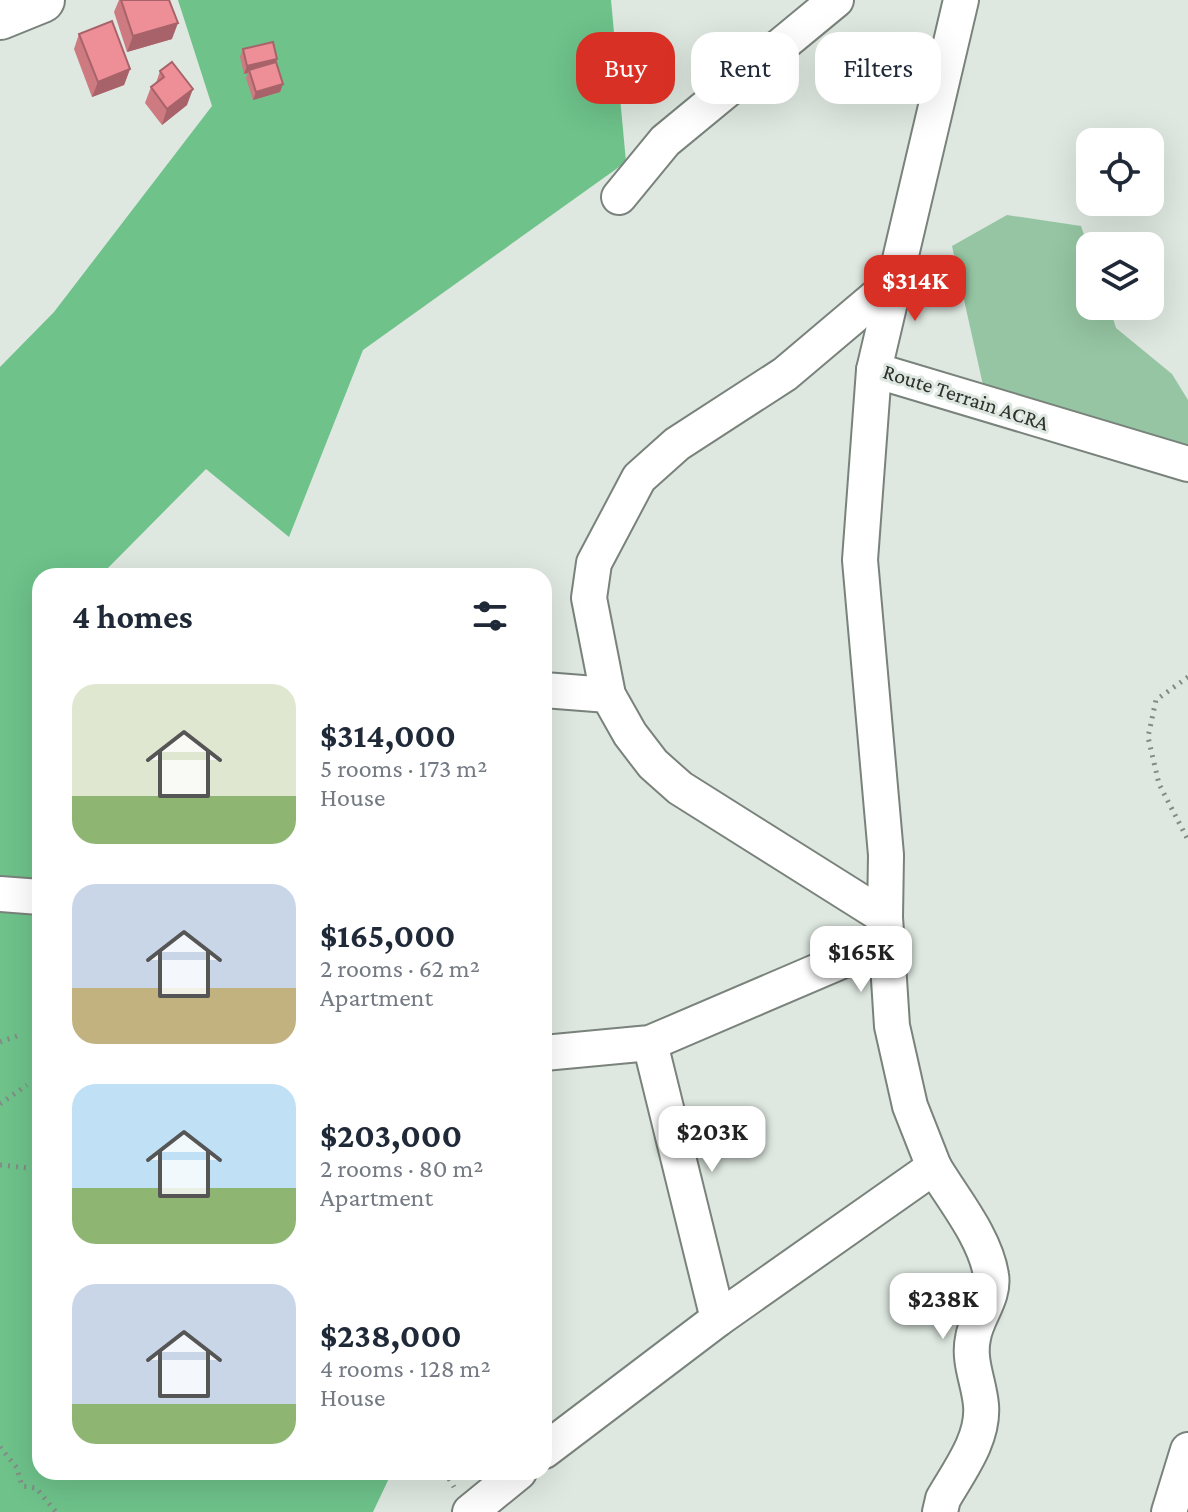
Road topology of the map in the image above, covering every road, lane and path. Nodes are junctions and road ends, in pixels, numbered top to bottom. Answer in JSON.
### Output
{"nodes":[{"id":1,"x":42,"y":0,"type":"edge"},
{"id":2,"x":836,"y":0,"type":"edge"},
{"id":3,"x":961,"y":0,"type":"edge"},
{"id":4,"x":0,"y":17,"type":"edge"},
{"id":5,"x":619,"y":197,"type":"dead end"},
{"id":6,"x":895,"y":281,"type":"junction"},
{"id":7,"x":874,"y":370,"type":"junction"},
{"id":8,"x":1188,"y":464,"type":"edge"},
{"id":9,"x":1188,"y":677,"type":"edge"},
{"id":10,"x":552,"y":691,"type":"edge"},
{"id":11,"x":608,"y":695,"type":"junction"},
{"id":12,"x":1188,"y":840,"type":"edge"},
{"id":13,"x":0,"y":894,"type":"edge"},
{"id":14,"x":32,"y":896,"type":"edge"},
{"id":15,"x":886,"y":930,"type":"junction"},
{"id":16,"x":17,"y":1036,"type":"dead end"},
{"id":17,"x":0,"y":1042,"type":"edge"},
{"id":18,"x":650,"y":1043,"type":"junction"},
{"id":19,"x":552,"y":1052,"type":"edge"},
{"id":20,"x":27,"y":1085,"type":"dead end"},
{"id":21,"x":0,"y":1104,"type":"edge"},
{"id":22,"x":0,"y":1165,"type":"edge"},
{"id":23,"x":934,"y":1167,"type":"junction"},
{"id":24,"x":28,"y":1168,"type":"dead end"},
{"id":25,"x":718,"y":1319,"type":"junction"},
{"id":26,"x":552,"y":1445,"type":"edge"},
{"id":27,"x":0,"y":1447,"type":"edge"},
{"id":28,"x":1188,"y":1450,"type":"edge"},
{"id":29,"x":509,"y":1480,"type":"edge"},
{"id":30,"x":56,"y":1512,"type":"edge"},
{"id":31,"x":470,"y":1512,"type":"edge"},
{"id":32,"x":940,"y":1512,"type":"edge"},
{"id":33,"x":1169,"y":1512,"type":"edge"}],
"edges":[{"from":1,"to":4,"type":"main road"},
{"from":2,"to":5,"type":"street"},
{"from":3,"to":6,"type":"street","name":"Route Terrain ACRA"},
{"from":6,"to":7,"type":"street","name":"Route Terrain ACRA"},
{"from":6,"to":11,"type":"street"},
{"from":7,"to":8,"type":"street","name":"Route Terrain ACRA"},
{"from":7,"to":15,"type":"street"},
{"from":9,"to":12,"type":"path"},
{"from":10,"to":11,"type":"street"},
{"from":11,"to":15,"type":"street"},
{"from":13,"to":14,"type":"street"},
{"from":15,"to":18,"type":"street"},
{"from":15,"to":23,"type":"street"},
{"from":16,"to":17,"type":"path"},
{"from":18,"to":19,"type":"street"},
{"from":18,"to":25,"type":"street"},
{"from":20,"to":21,"type":"path"},
{"from":22,"to":24,"type":"path"},
{"from":23,"to":25,"type":"street"},
{"from":23,"to":32,"type":"street"},
{"from":25,"to":26,"type":"street"},
{"from":27,"to":30,"type":"path"},
{"from":28,"to":33,"type":"street"},
{"from":29,"to":31,"type":"street"}]}
